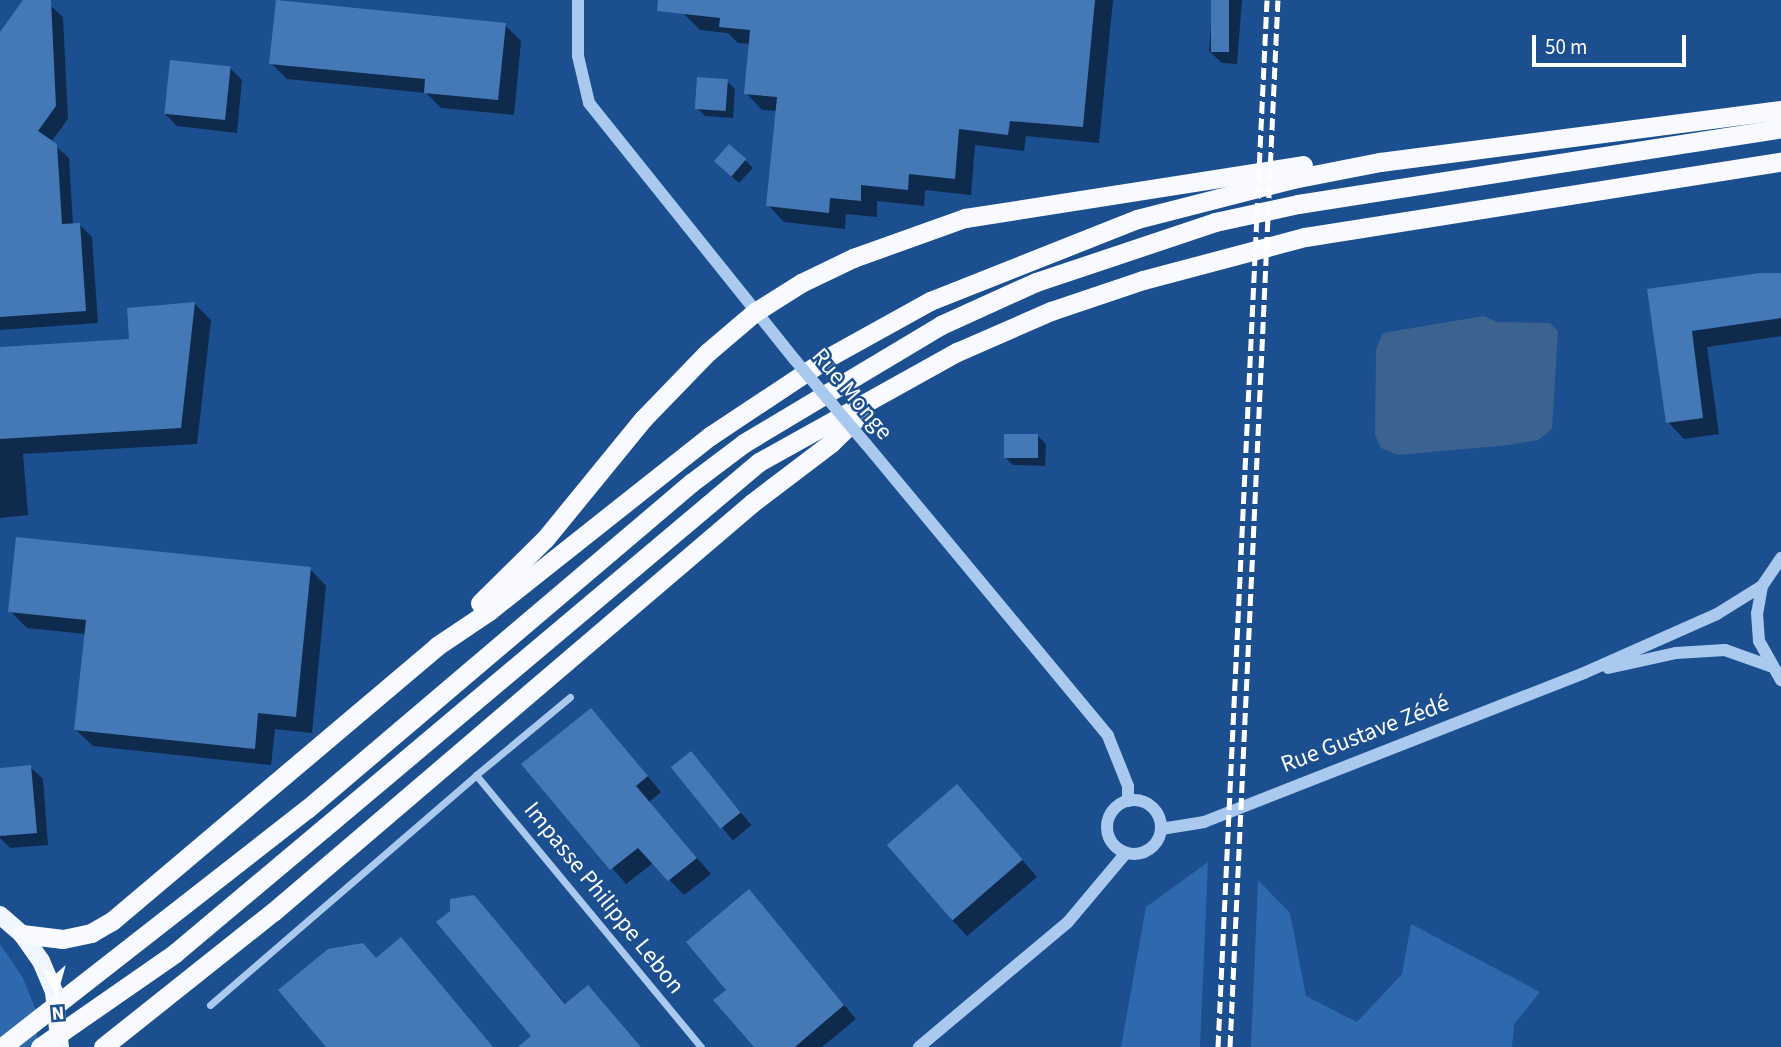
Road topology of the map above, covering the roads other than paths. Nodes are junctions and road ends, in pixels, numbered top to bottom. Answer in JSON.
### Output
{"nodes":[{"id":1,"x":578,"y":0,"type":"edge"},
{"id":2,"x":1781,"y":110,"type":"edge"},
{"id":3,"x":1781,"y":128,"type":"edge"},
{"id":4,"x":1380,"y":162,"type":"junction"},
{"id":5,"x":1781,"y":162,"type":"edge"},
{"id":6,"x":755,"y":312,"type":"junction"},
{"id":7,"x":884,"y":390,"type":"junction"},
{"id":8,"x":1781,"y":558,"type":"edge"},
{"id":9,"x":1762,"y":586,"type":"junction"},
{"id":10,"x":437,"y":646,"type":"junction"},
{"id":11,"x":1770,"y":666,"type":"junction"},
{"id":12,"x":1584,"y":673,"type":"junction"},
{"id":13,"x":1781,"y":680,"type":"edge"},
{"id":14,"x":570,"y":697,"type":"dead end"},
{"id":15,"x":476,"y":775,"type":"junction"},
{"id":16,"x":1128,"y":801,"type":"junction"},
{"id":17,"x":1161,"y":829,"type":"junction"},
{"id":18,"x":1126,"y":853,"type":"junction"},
{"id":19,"x":0,"y":915,"type":"edge"},
{"id":20,"x":22,"y":934,"type":"junction"},
{"id":21,"x":210,"y":1005,"type":"dead end"},
{"id":22,"x":2,"y":1047,"type":"edge"},
{"id":23,"x":40,"y":1047,"type":"edge"},
{"id":24,"x":60,"y":1047,"type":"edge"},
{"id":25,"x":103,"y":1047,"type":"edge"},
{"id":26,"x":701,"y":1047,"type":"edge"},
{"id":27,"x":919,"y":1047,"type":"edge"}],
"edges":[{"from":1,"to":6,"type":"street","name":"Rue Monge"},
{"from":2,"to":4,"type":"highway"},
{"from":3,"to":22,"type":"highway","bridge":true},
{"from":4,"to":6,"type":"highway"},
{"from":4,"to":10,"type":"highway"},
{"from":5,"to":7,"type":"highway"},
{"from":6,"to":10,"type":"highway"},
{"from":6,"to":16,"type":"street","name":"Rue Monge","bridge":true},
{"from":7,"to":23,"type":"highway","bridge":true},
{"from":7,"to":25,"type":"highway"},
{"from":8,"to":9,"type":"street"},
{"from":9,"to":11,"type":"street"},
{"from":9,"to":12,"type":"street","name":"Rue Gustave Zédé"},
{"from":10,"to":20,"type":"highway"},
{"from":11,"to":12,"type":"street","name":"Rue Gustave Zédé"},
{"from":11,"to":13,"type":"street"},
{"from":12,"to":17,"type":"street","name":"Rue Gustave Zédé"},
{"from":14,"to":15,"type":"street"},
{"from":15,"to":21,"type":"street"},
{"from":15,"to":26,"type":"street","name":"Impasse Philippe Lebon"},
{"from":16,"to":17,"type":"street"},
{"from":16,"to":18,"type":"street"},
{"from":17,"to":18,"type":"street"},
{"from":18,"to":27,"type":"street"},
{"from":19,"to":20,"type":"main road"},
{"from":20,"to":24,"type":"main road"}]}
